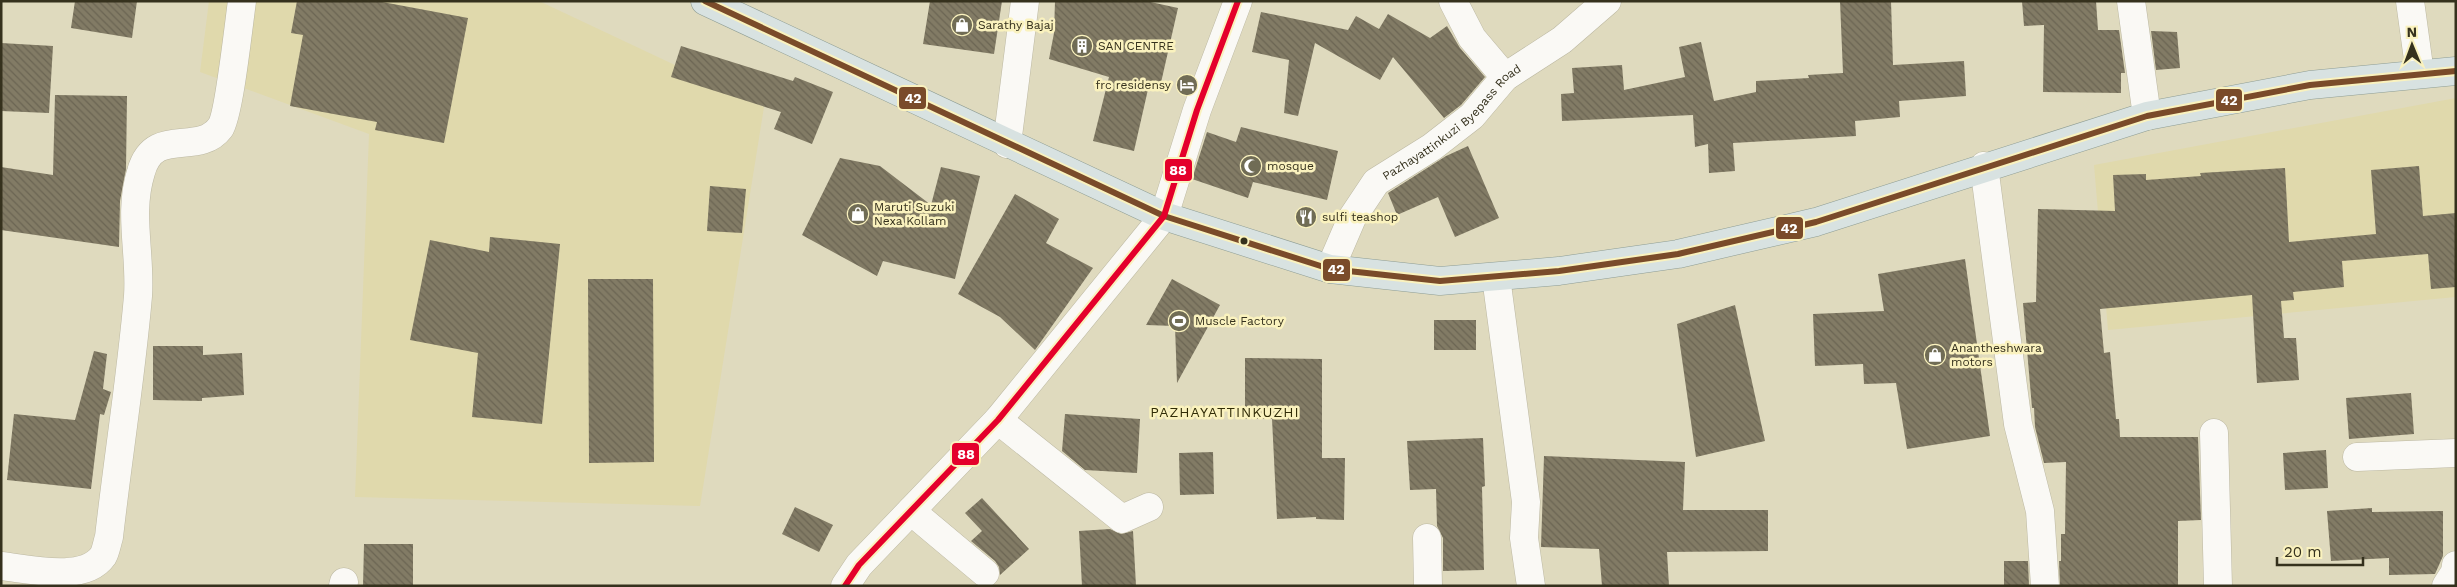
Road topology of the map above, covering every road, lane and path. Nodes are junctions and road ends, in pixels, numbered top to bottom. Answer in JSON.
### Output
{"nodes":[{"id":1,"x":242,"y":1,"type":"edge"},
{"id":2,"x":705,"y":1,"type":"edge"},
{"id":3,"x":1026,"y":1,"type":"edge"},
{"id":4,"x":1238,"y":1,"type":"edge"},
{"id":5,"x":1453,"y":1,"type":"edge"},
{"id":6,"x":1607,"y":1,"type":"edge"},
{"id":7,"x":2131,"y":1,"type":"edge"},
{"id":8,"x":2410,"y":1,"type":"edge"},
{"id":9,"x":2456,"y":71,"type":"edge"},
{"id":10,"x":2420,"y":74,"type":"junction"},
{"id":11,"x":1505,"y":77,"type":"junction"},
{"id":12,"x":2146,"y":116,"type":"junction"},
{"id":13,"x":1007,"y":144,"type":"junction"},
{"id":14,"x":1984,"y":166,"type":"junction"},
{"id":15,"x":1164,"y":216,"type":"junction"},
{"id":16,"x":1330,"y":269,"type":"junction"},
{"id":17,"x":1496,"y":277,"type":"junction"},
{"id":18,"x":998,"y":420,"type":"junction"},
{"id":19,"x":2214,"y":433,"type":"dead end"},
{"id":20,"x":2456,"y":453,"type":"edge"},
{"id":21,"x":2357,"y":457,"type":"dead end"},
{"id":22,"x":1148,"y":506,"type":"dead end"},
{"id":23,"x":911,"y":511,"type":"junction"},
{"id":24,"x":1428,"y":538,"type":"dead end"},
{"id":25,"x":2456,"y":565,"type":"edge"},
{"id":26,"x":1,"y":566,"type":"edge"},
{"id":27,"x":985,"y":573,"type":"dead end"},
{"id":28,"x":846,"y":586,"type":"edge"},
{"id":29,"x":1428,"y":586,"type":"edge"},
{"id":30,"x":1531,"y":586,"type":"edge"},
{"id":31,"x":2046,"y":586,"type":"edge"},
{"id":32,"x":2218,"y":586,"type":"edge"},
{"id":33,"x":2446,"y":586,"type":"edge"}],
"edges":[{"from":1,"to":26,"type":"street"},
{"from":2,"to":13,"type":"main road"},
{"from":3,"to":13,"type":"street"},
{"from":4,"to":15,"type":"street"},
{"from":5,"to":11,"type":"street"},
{"from":6,"to":11,"type":"street","name":"Pazhayattinkuzi Byepass Road"},
{"from":7,"to":12,"type":"street"},
{"from":8,"to":10,"type":"street"},
{"from":9,"to":10,"type":"main road"},
{"from":10,"to":12,"type":"main road"},
{"from":11,"to":16,"type":"street","name":"Pazhayattinkuzi Byepass Road"},
{"from":12,"to":14,"type":"main road"},
{"from":13,"to":15,"type":"main road"},
{"from":14,"to":17,"type":"main road"},
{"from":14,"to":31,"type":"street"},
{"from":15,"to":16,"type":"main road"},
{"from":15,"to":18,"type":"street"},
{"from":16,"to":17,"type":"main road"},
{"from":17,"to":30,"type":"street"},
{"from":18,"to":22,"type":"street"},
{"from":18,"to":23,"type":"street"},
{"from":19,"to":32,"type":"street"},
{"from":20,"to":21,"type":"street"},
{"from":23,"to":27,"type":"street"},
{"from":23,"to":28,"type":"street"},
{"from":24,"to":29,"type":"street"},
{"from":25,"to":33,"type":"street"}]}
